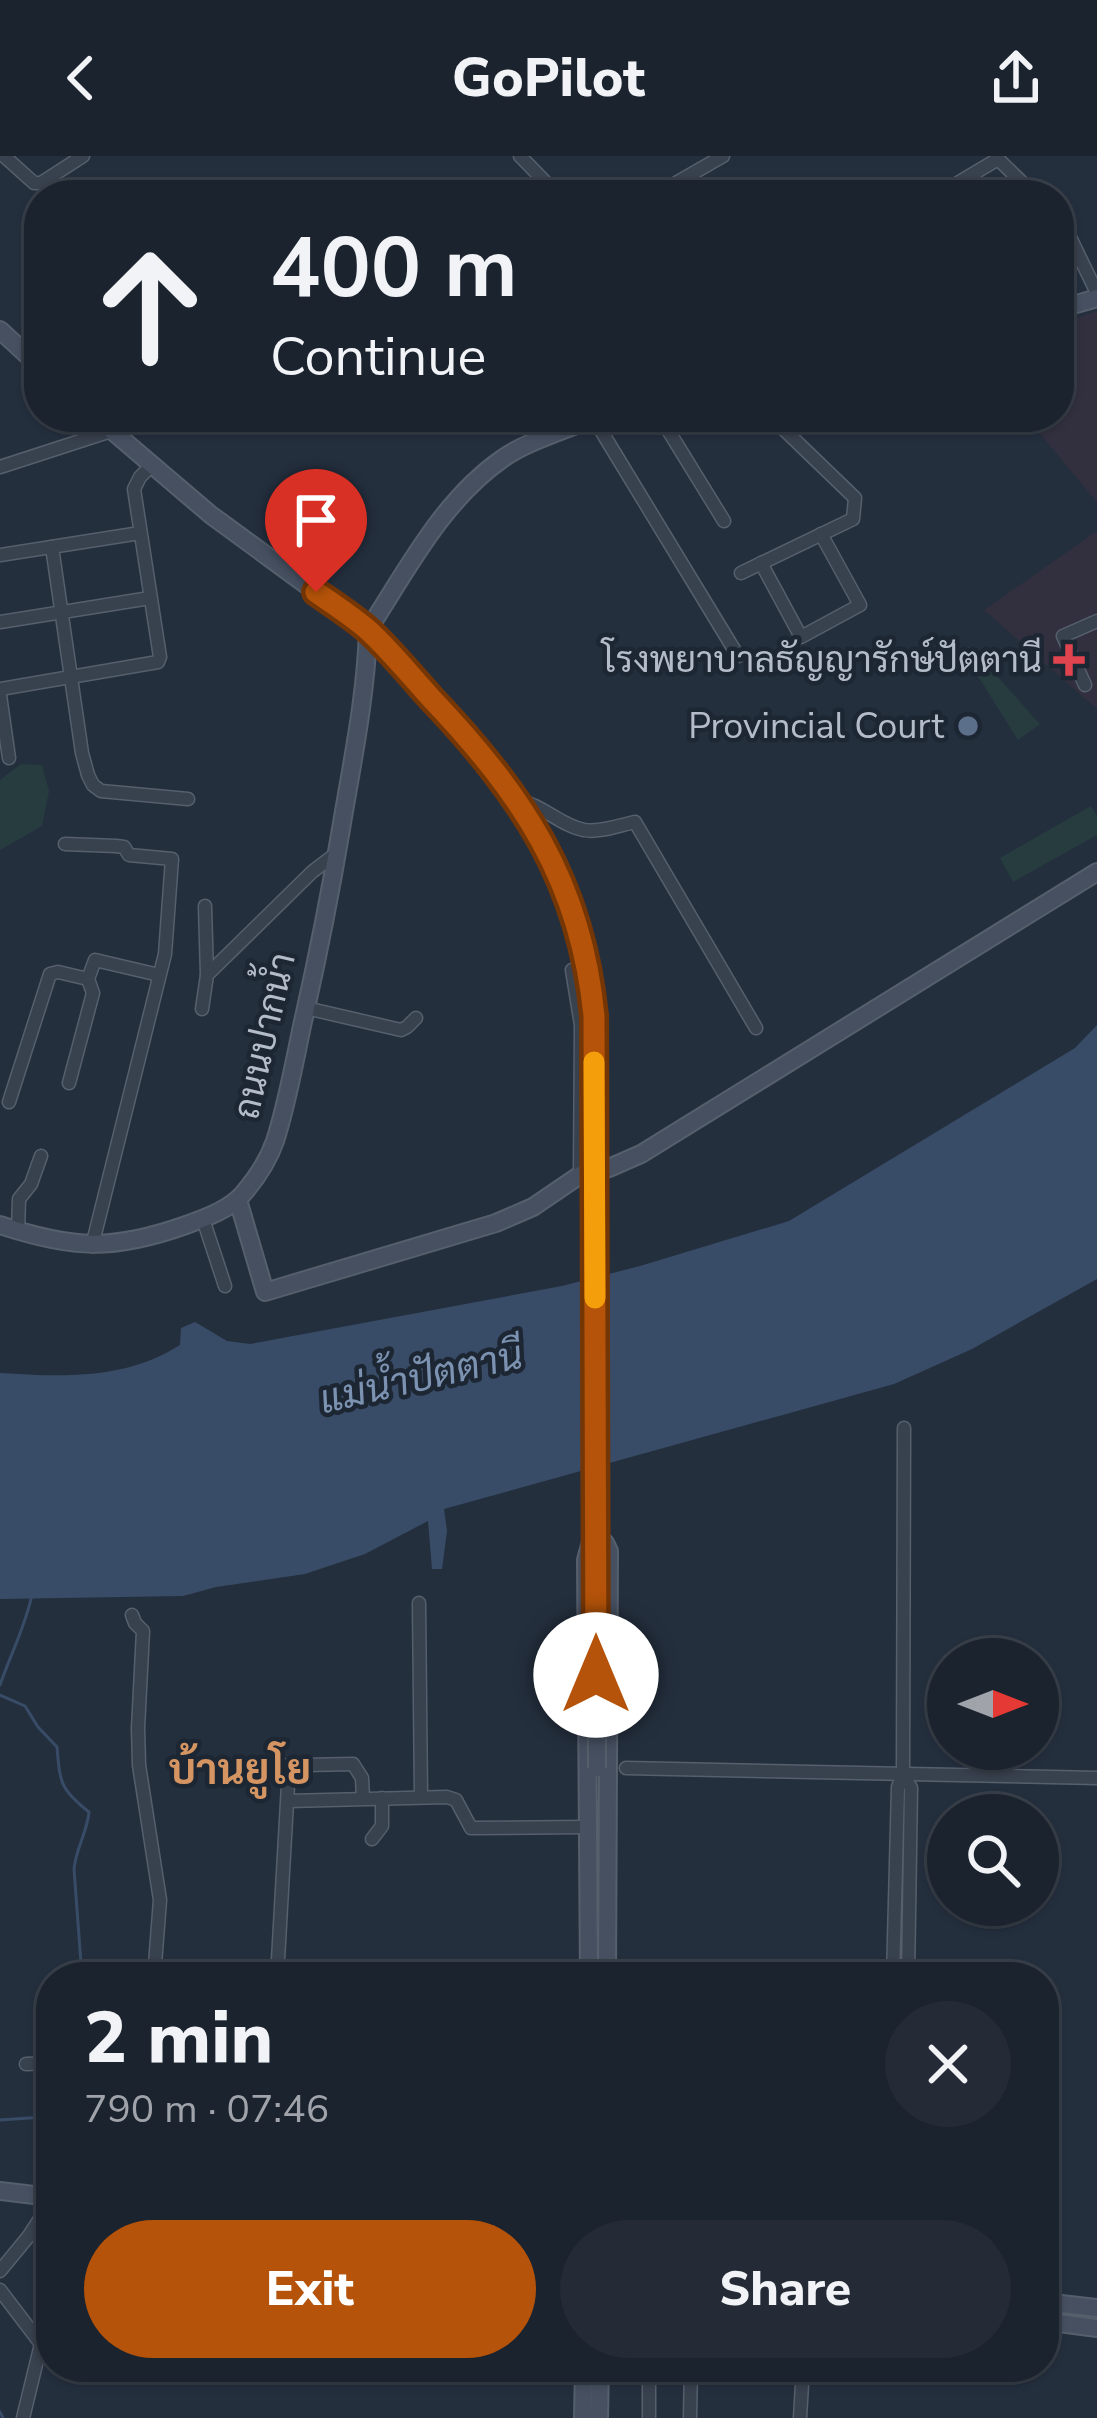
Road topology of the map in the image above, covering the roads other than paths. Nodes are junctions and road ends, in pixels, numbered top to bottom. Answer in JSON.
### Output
{"nodes":[{"id":1,"x":4,"y":156,"type":"edge"},
{"id":2,"x":83,"y":156,"type":"edge"},
{"id":3,"x":520,"y":156,"type":"edge"},
{"id":4,"x":723,"y":156,"type":"edge"},
{"id":5,"x":30,"y":180,"type":"edge"},
{"id":6,"x":46,"y":180,"type":"edge"},
{"id":7,"x":543,"y":180,"type":"edge"},
{"id":8,"x":681,"y":180,"type":"edge"},
{"id":9,"x":963,"y":180,"type":"edge"},
{"id":10,"x":1020,"y":180,"type":"edge"},
{"id":11,"x":1074,"y":250,"type":"edge"},
{"id":12,"x":1097,"y":296,"type":"edge"},
{"id":13,"x":0,"y":330,"type":"edge"},
{"id":14,"x":24,"y":352,"type":"edge"},
{"id":15,"x":105,"y":432,"type":"edge"},
{"id":16,"x":113,"y":432,"type":"edge"},
{"id":17,"x":563,"y":432,"type":"edge"},
{"id":18,"x":604,"y":432,"type":"edge"},
{"id":19,"x":669,"y":432,"type":"edge"},
{"id":20,"x":787,"y":432,"type":"edge"},
{"id":21,"x":151,"y":466,"type":"junction"},
{"id":22,"x":0,"y":467,"type":"edge"},
{"id":23,"x":724,"y":520,"type":"dead end"},
{"id":24,"x":140,"y":533,"type":"junction"},
{"id":25,"x":821,"y":534,"type":"junction"},
{"id":26,"x":52,"y":547,"type":"junction"},
{"id":27,"x":0,"y":555,"type":"edge"},
{"id":28,"x":761,"y":563,"type":"junction"},
{"id":29,"x":741,"y":573,"type":"dead end"},
{"id":30,"x":150,"y":598,"type":"junction"},
{"id":31,"x":62,"y":613,"type":"junction"},
{"id":32,"x":1097,"y":621,"type":"edge"},
{"id":33,"x":0,"y":622,"type":"edge"},
{"id":34,"x":368,"y":630,"type":"junction"},
{"id":35,"x":738,"y":656,"type":"dead end"},
{"id":36,"x":72,"y":677,"type":"junction"},
{"id":37,"x":1085,"y":685,"type":"dead end"},
{"id":38,"x":0,"y":692,"type":"edge"},
{"id":39,"x":9,"y":758,"type":"dead end"},
{"id":40,"x":188,"y":799,"type":"dead end"},
{"id":41,"x":518,"y":800,"type":"junction"},
{"id":42,"x":65,"y":844,"type":"dead end"},
{"id":43,"x":338,"y":853,"type":"junction"},
{"id":44,"x":1097,"y":872,"type":"edge"},
{"id":45,"x":205,"y":906,"type":"dead end"},
{"id":46,"x":572,"y":970,"type":"dead end"},
{"id":47,"x":159,"y":975,"type":"junction"},
{"id":48,"x":207,"y":975,"type":"junction"},
{"id":49,"x":88,"y":979,"type":"junction"},
{"id":50,"x":306,"y":1008,"type":"junction"},
{"id":51,"x":202,"y":1009,"type":"dead end"},
{"id":52,"x":416,"y":1018,"type":"dead end"},
{"id":53,"x":756,"y":1028,"type":"dead end"},
{"id":54,"x":69,"y":1083,"type":"dead end"},
{"id":55,"x":9,"y":1102,"type":"dead end"},
{"id":56,"x":40,"y":1156,"type":"dead end"},
{"id":57,"x":580,"y":1175,"type":"junction"},
{"id":58,"x":238,"y":1200,"type":"junction"},
{"id":59,"x":203,"y":1219,"type":"junction"},
{"id":60,"x":9,"y":1228,"type":"edge"},
{"id":61,"x":92,"y":1246,"type":"junction"},
{"id":62,"x":225,"y":1286,"type":"dead end"},
{"id":63,"x":904,"y":1428,"type":"dead end"},
{"id":64,"x":419,"y":1603,"type":"dead end"},
{"id":65,"x":132,"y":1615,"type":"dead end"},
{"id":66,"x":258,"y":1766,"type":"dead end"},
{"id":67,"x":289,"y":1767,"type":"junction"},
{"id":68,"x":626,"y":1768,"type":"dead end"},
{"id":69,"x":903,"y":1774,"type":"junction"},
{"id":70,"x":1097,"y":1778,"type":"edge"},
{"id":71,"x":421,"y":1797,"type":"junction"},
{"id":72,"x":363,"y":1798,"type":"junction"},
{"id":73,"x":382,"y":1798,"type":"junction"},
{"id":74,"x":288,"y":1801,"type":"junction"},
{"id":75,"x":586,"y":1827,"type":"junction"},
{"id":76,"x":372,"y":1839,"type":"dead end"},
{"id":77,"x":155,"y":1962,"type":"edge"},
{"id":78,"x":278,"y":1962,"type":"edge"},
{"id":79,"x":589,"y":1962,"type":"edge"},
{"id":80,"x":603,"y":1962,"type":"edge"},
{"id":81,"x":603,"y":1962,"type":"edge"},
{"id":82,"x":893,"y":1962,"type":"edge"},
{"id":83,"x":908,"y":1962,"type":"edge"},
{"id":84,"x":26,"y":2064,"type":"dead end"},
{"id":85,"x":36,"y":2064,"type":"edge"},
{"id":86,"x":0,"y":2191,"type":"edge"},
{"id":87,"x":36,"y":2197,"type":"edge"},
{"id":88,"x":36,"y":2223,"type":"edge"},
{"id":89,"x":0,"y":2271,"type":"edge"},
{"id":90,"x":0,"y":2290,"type":"edge"},
{"id":91,"x":1059,"y":2304,"type":"edge"},
{"id":92,"x":1097,"y":2308,"type":"edge"},
{"id":93,"x":1059,"y":2323,"type":"edge"},
{"id":94,"x":1097,"y":2328,"type":"edge"},
{"id":95,"x":36,"y":2339,"type":"edge"},
{"id":96,"x":36,"y":2361,"type":"edge"},
{"id":97,"x":584,"y":2382,"type":"edge"},
{"id":98,"x":599,"y":2382,"type":"edge"},
{"id":99,"x":649,"y":2382,"type":"edge"},
{"id":100,"x":691,"y":2382,"type":"edge"},
{"id":101,"x":802,"y":2382,"type":"edge"},
{"id":102,"x":23,"y":2418,"type":"edge"},
{"id":103,"x":583,"y":2418,"type":"edge"},
{"id":104,"x":599,"y":2418,"type":"edge"},
{"id":105,"x":649,"y":2418,"type":"edge"},
{"id":106,"x":690,"y":2418,"type":"edge"},
{"id":107,"x":800,"y":2418,"type":"edge"}],
"edges":[{"from":1,"to":5,"type":"street"},
{"from":2,"to":6,"type":"street"},
{"from":3,"to":7,"type":"street"},
{"from":4,"to":8,"type":"street"},
{"from":9,"to":10,"type":"street"},
{"from":11,"to":12,"type":"street"},
{"from":13,"to":14,"type":"main road"},
{"from":15,"to":22,"type":"street"},
{"from":16,"to":21,"type":"main road"},
{"from":17,"to":34,"type":"main road"},
{"from":18,"to":35,"type":"street"},
{"from":19,"to":23,"type":"street"},
{"from":20,"to":25,"type":"street"},
{"from":21,"to":24,"type":"street"},
{"from":21,"to":34,"type":"main road"},
{"from":24,"to":26,"type":"street"},
{"from":24,"to":30,"type":"street"},
{"from":25,"to":28,"type":"street"},
{"from":25,"to":28,"type":"street"},
{"from":26,"to":27,"type":"street"},
{"from":26,"to":31,"type":"street"},
{"from":28,"to":29,"type":"street"},
{"from":30,"to":31,"type":"street"},
{"from":30,"to":36,"type":"street"},
{"from":31,"to":33,"type":"street"},
{"from":31,"to":36,"type":"street"},
{"from":32,"to":37,"type":"street"},
{"from":34,"to":41,"type":"main road"},
{"from":34,"to":43,"type":"main road","name":"ถนนปากน้ำ"},
{"from":36,"to":38,"type":"street"},
{"from":36,"to":40,"type":"street"},
{"from":38,"to":39,"type":"street"},
{"from":41,"to":53,"type":"street"},
{"from":41,"to":80,"type":"main road","bridge":true},
{"from":42,"to":47,"type":"street"},
{"from":43,"to":48,"type":"street"},
{"from":43,"to":50,"type":"main road","name":"ถนนปากน้ำ"},
{"from":44,"to":57,"type":"main road"},
{"from":45,"to":48,"type":"street"},
{"from":46,"to":57,"type":"street"},
{"from":47,"to":49,"type":"street"},
{"from":47,"to":61,"type":"street"},
{"from":48,"to":51,"type":"street"},
{"from":49,"to":54,"type":"street"},
{"from":49,"to":55,"type":"street"},
{"from":50,"to":52,"type":"street"},
{"from":50,"to":58,"type":"main road","name":"ถนนปากน้ำ"},
{"from":56,"to":60,"type":"street"},
{"from":57,"to":58,"type":"main road"},
{"from":58,"to":59,"type":"main road","name":"ถนนปากน้ำ"},
{"from":59,"to":61,"type":"main road","name":"ถนนปากน้ำ"},
{"from":59,"to":62,"type":"street"},
{"from":60,"to":61,"type":"main road","name":"ถนนปากน้ำ"},
{"from":63,"to":69,"type":"street"},
{"from":64,"to":71,"type":"street"},
{"from":65,"to":77,"type":"street"},
{"from":66,"to":67,"type":"street"},
{"from":67,"to":72,"type":"street"},
{"from":67,"to":74,"type":"street"},
{"from":68,"to":69,"type":"street"},
{"from":69,"to":70,"type":"street"},
{"from":69,"to":82,"type":"street"},
{"from":69,"to":83,"type":"street"},
{"from":71,"to":73,"type":"street"},
{"from":71,"to":75,"type":"street"},
{"from":72,"to":73,"type":"street"},
{"from":72,"to":74,"type":"street"},
{"from":73,"to":76,"type":"street"},
{"from":74,"to":78,"type":"street"},
{"from":75,"to":79,"type":"main road"},
{"from":75,"to":81,"type":"main road"},
{"from":84,"to":85,"type":"street"},
{"from":86,"to":87,"type":"main road"},
{"from":88,"to":89,"type":"street"},
{"from":90,"to":95,"type":"street"},
{"from":91,"to":92,"type":"main road"},
{"from":93,"to":94,"type":"main road"},
{"from":96,"to":102,"type":"street"},
{"from":97,"to":103,"type":"main road"},
{"from":98,"to":104,"type":"main road"},
{"from":99,"to":105,"type":"street"},
{"from":100,"to":106,"type":"street"},
{"from":101,"to":107,"type":"street"}]}
